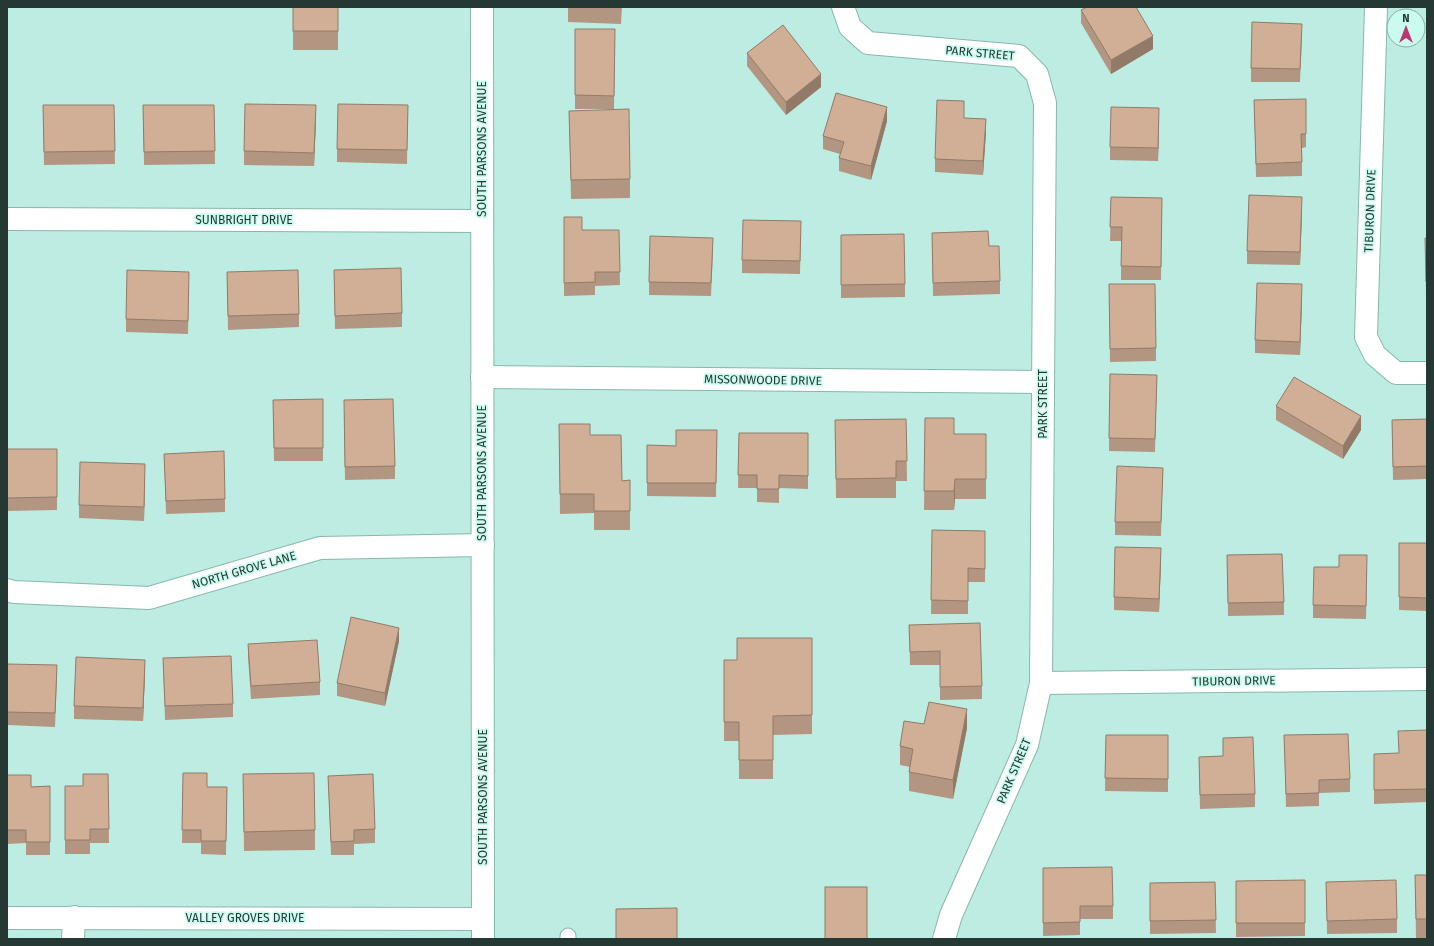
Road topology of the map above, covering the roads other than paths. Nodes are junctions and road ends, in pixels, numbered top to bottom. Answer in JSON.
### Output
{"nodes":[{"id":1,"x":482,"y":7,"type":"edge"},
{"id":2,"x":843,"y":7,"type":"edge"},
{"id":3,"x":1376,"y":7,"type":"edge"},
{"id":4,"x":7,"y":219,"type":"edge"},
{"id":5,"x":482,"y":220,"type":"junction"},
{"id":6,"x":1427,"y":374,"type":"edge"},
{"id":7,"x":482,"y":377,"type":"junction"},
{"id":8,"x":1043,"y":382,"type":"junction"},
{"id":9,"x":483,"y":545,"type":"junction"},
{"id":10,"x":7,"y":590,"type":"edge"},
{"id":11,"x":1427,"y":679,"type":"edge"},
{"id":12,"x":1041,"y":682,"type":"junction"},
{"id":13,"x":74,"y":917,"type":"junction"},
{"id":14,"x":7,"y":918,"type":"edge"},
{"id":15,"x":483,"y":929,"type":"edge"},
{"id":16,"x":74,"y":939,"type":"edge"},
{"id":17,"x":944,"y":939,"type":"edge"}],
"edges":[{"from":1,"to":5,"type":"street","name":"SOUTH PARSONS AVENUE"},
{"from":2,"to":8,"type":"street","name":"PARK STREET"},
{"from":3,"to":6,"type":"street","name":"TIBURON DRIVE"},
{"from":4,"to":5,"type":"street","name":"SUNBRIGHT DRIVE"},
{"from":5,"to":7,"type":"street","name":"SOUTH PARSONS AVENUE"},
{"from":7,"to":8,"type":"street","name":"MISSONWOODE DRIVE"},
{"from":7,"to":9,"type":"street","name":"SOUTH PARSONS AVENUE"},
{"from":8,"to":12,"type":"street","name":"PARK STREET"},
{"from":9,"to":10,"type":"street","name":"NORTH GROVE LANE"},
{"from":9,"to":15,"type":"street","name":"SOUTH PARSONS AVENUE"},
{"from":11,"to":12,"type":"street","name":"TIBURON DRIVE"},
{"from":12,"to":17,"type":"street","name":"PARK STREET"},
{"from":13,"to":14,"type":"street","name":"VALLEY GROVES DRIVE"},
{"from":13,"to":15,"type":"street","name":"VALLEY GROVES DRIVE"},
{"from":13,"to":16,"type":"street"}]}
